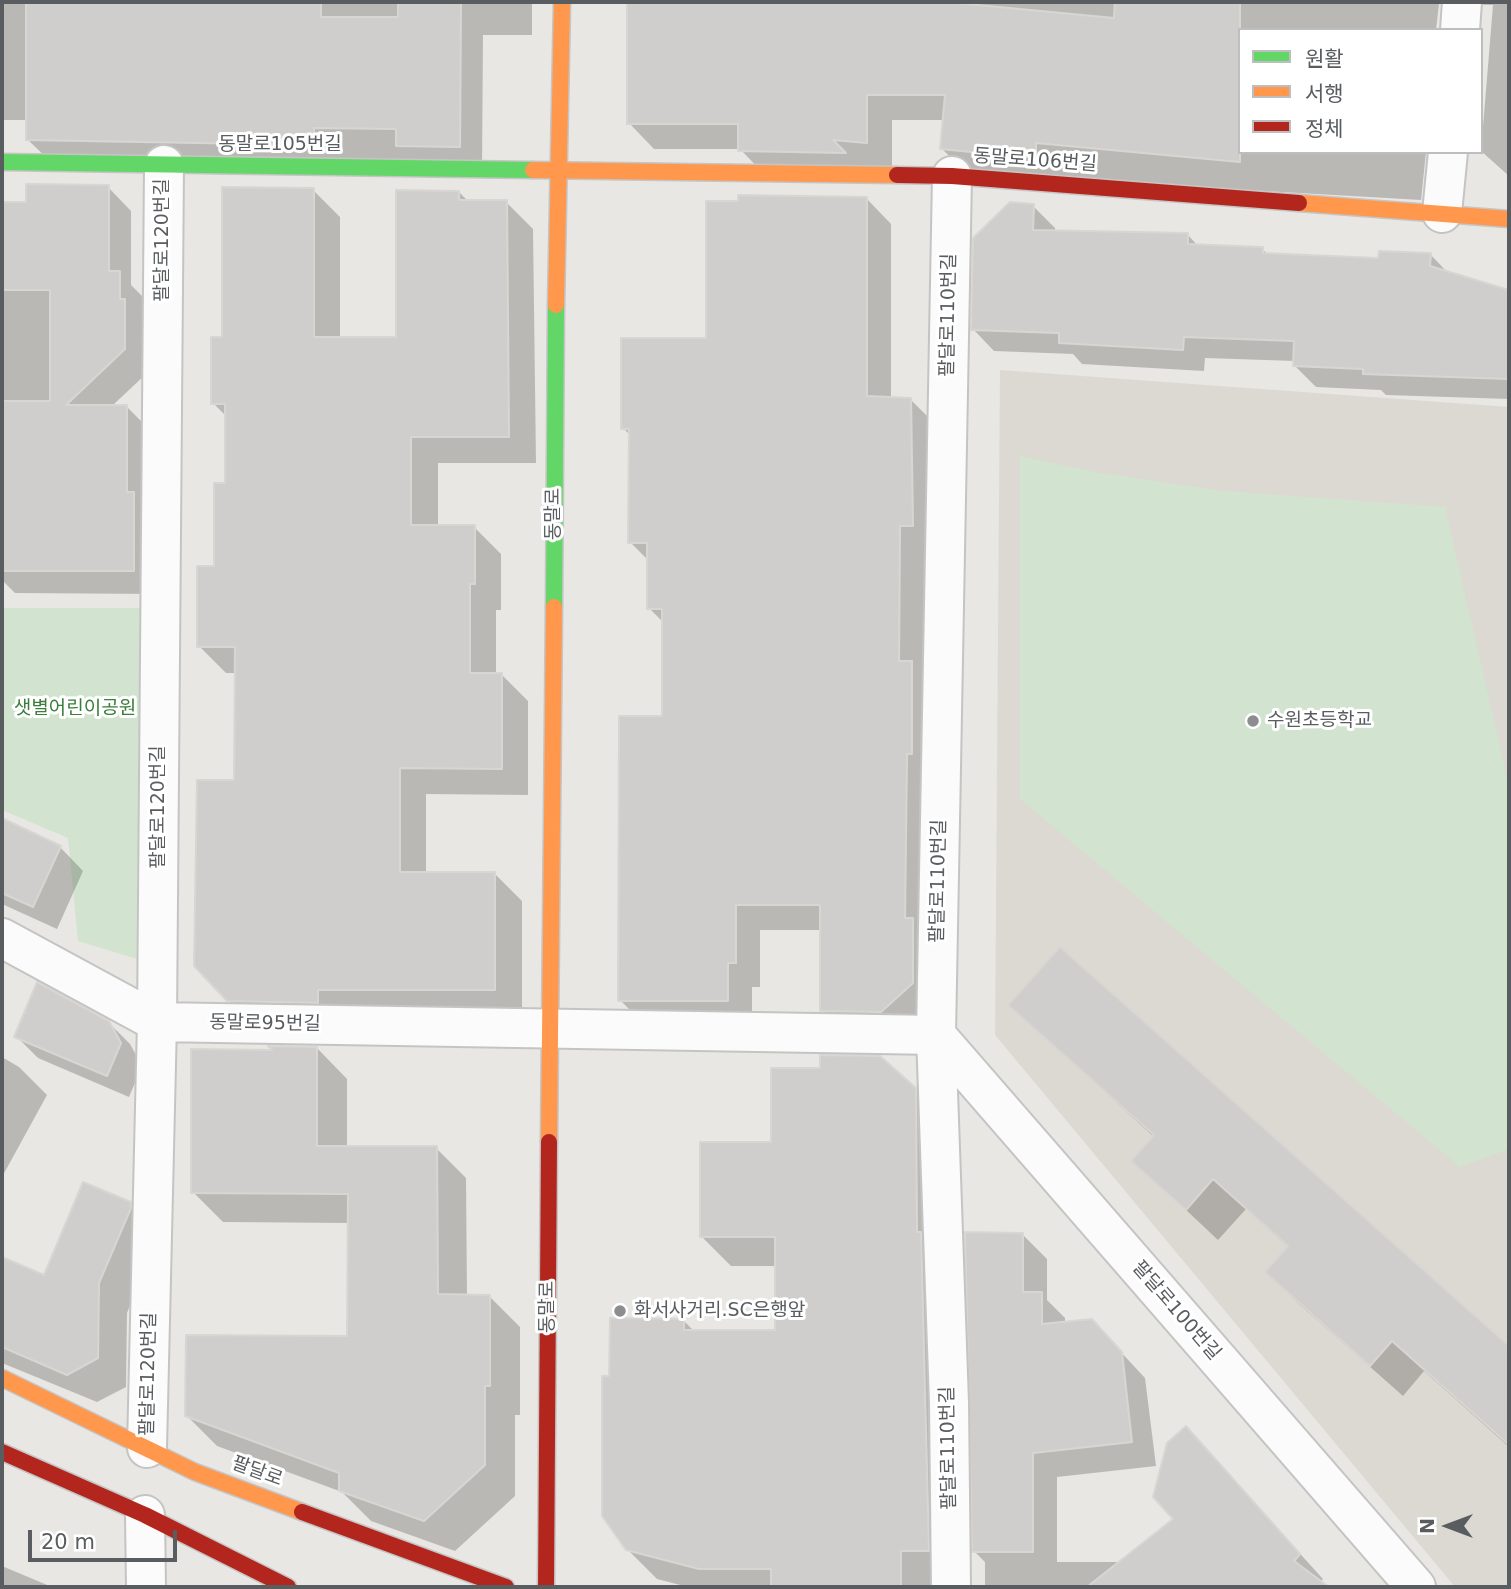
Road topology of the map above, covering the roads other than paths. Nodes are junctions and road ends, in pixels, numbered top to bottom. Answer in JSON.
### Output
{"nodes":[{"id":1,"x":562,"y":2,"type":"edge"},
{"id":2,"x":1462,"y":2,"type":"edge"},
{"id":3,"x":1460,"y":28,"type":"edge"},
{"id":4,"x":1448,"y":154,"type":"edge"},
{"id":5,"x":2,"y":162,"type":"edge"},
{"id":6,"x":164,"y":165,"type":"junction"},
{"id":7,"x":557,"y":168,"type":"junction"},
{"id":8,"x":952,"y":176,"type":"junction"},
{"id":9,"x":1442,"y":213,"type":"junction"},
{"id":10,"x":1509,"y":219,"type":"edge"},
{"id":11,"x":2,"y":938,"type":"edge"},
{"id":12,"x":157,"y":1022,"type":"junction"},
{"id":13,"x":550,"y":1027,"type":"junction"},
{"id":14,"x":936,"y":1035,"type":"junction"},
{"id":15,"x":2,"y":1378,"type":"edge"},
{"id":16,"x":147,"y":1448,"type":"junction"},
{"id":17,"x":2,"y":1452,"type":"edge"},
{"id":18,"x":145,"y":1515,"type":"junction"},
{"id":19,"x":146,"y":1587,"type":"edge"},
{"id":20,"x":288,"y":1587,"type":"edge"},
{"id":21,"x":506,"y":1587,"type":"edge"},
{"id":22,"x":547,"y":1587,"type":"edge"},
{"id":23,"x":951,"y":1587,"type":"edge"},
{"id":24,"x":1416,"y":1587,"type":"edge"}],
"edges":[{"from":1,"to":7,"type":"street","name":"동말로"},
{"from":2,"to":3,"type":"street"},
{"from":4,"to":9,"type":"street"},
{"from":5,"to":6,"type":"street","name":"동말로105번길"},
{"from":6,"to":7,"type":"street","name":"동말로105번길"},
{"from":6,"to":12,"type":"street","name":"팔달로120번길"},
{"from":7,"to":8,"type":"street","name":"동말로106번길"},
{"from":7,"to":13,"type":"street","name":"동말로"},
{"from":8,"to":9,"type":"street","name":"동말로106번길"},
{"from":8,"to":14,"type":"street","name":"팔달로110번길"},
{"from":9,"to":10,"type":"street","name":"동말로106번길"},
{"from":11,"to":12,"type":"street","name":"동말로95번길"},
{"from":12,"to":13,"type":"street","name":"동말로95번길"},
{"from":12,"to":16,"type":"street","name":"팔달로120번길"},
{"from":13,"to":14,"type":"street"},
{"from":13,"to":22,"type":"street","name":"동말로"},
{"from":14,"to":23,"type":"street","name":"팔달로110번길"},
{"from":14,"to":24,"type":"street","name":"팔달로100번길"},
{"from":15,"to":16,"type":"street","name":"팔달로"},
{"from":16,"to":21,"type":"street","name":"팔달로"},
{"from":17,"to":18,"type":"street"},
{"from":18,"to":19,"type":"street"},
{"from":18,"to":20,"type":"street"}]}
